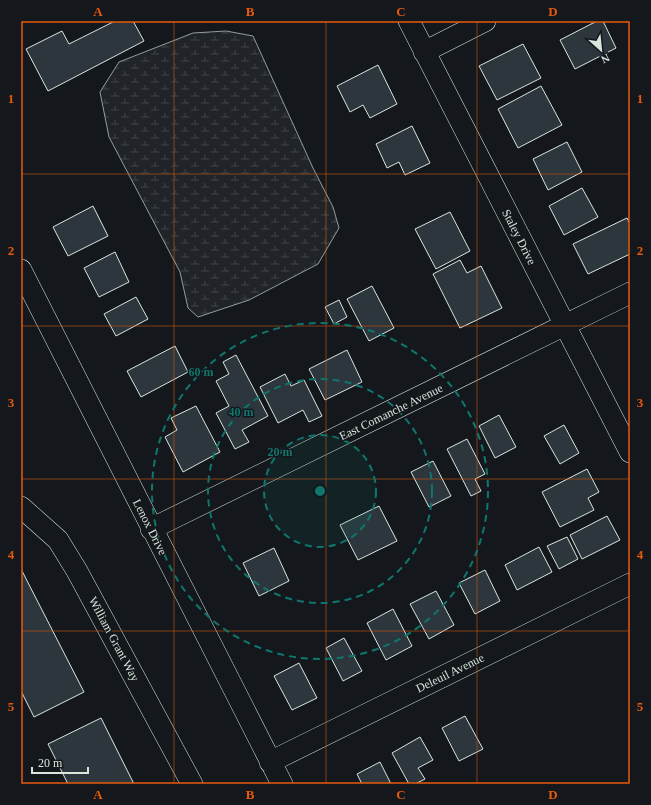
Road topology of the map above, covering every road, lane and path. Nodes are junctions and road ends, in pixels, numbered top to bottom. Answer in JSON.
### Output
{"nodes":[{"id":1,"x":408,"y":21,"type":"edge"},
{"id":2,"x":485,"y":21,"type":"edge"},
{"id":3,"x":424,"y":52,"type":"junction"},
{"id":4,"x":21,"y":270,"type":"edge"},
{"id":5,"x":630,"y":294,"type":"edge"},
{"id":6,"x":565,"y":326,"type":"junction"},
{"id":7,"x":630,"y":452,"type":"edge"},
{"id":8,"x":21,"y":507,"type":"edge"},
{"id":9,"x":151,"y":529,"type":"junction"},
{"id":10,"x":630,"y":584,"type":"edge"},
{"id":11,"x":270,"y":762,"type":"junction"},
{"id":12,"x":192,"y":784,"type":"edge"},
{"id":13,"x":282,"y":784,"type":"edge"}],
"edges":[{"from":1,"to":3,"type":"street","name":"Staley Drive"},
{"from":2,"to":3,"type":"street"},
{"from":3,"to":6,"type":"street","name":"Staley Drive"},
{"from":4,"to":9,"type":"street","name":"Lenox Drive"},
{"from":5,"to":6,"type":"street","name":"East Comanche Avenue"},
{"from":6,"to":7,"type":"street","name":"Staley Drive"},
{"from":6,"to":9,"type":"street","name":"East Comanche Avenue"},
{"from":8,"to":12,"type":"street","name":"William Grant Way"},
{"from":9,"to":11,"type":"street","name":"Lenox Drive"},
{"from":10,"to":11,"type":"street","name":"Deleuil Avenue"},
{"from":11,"to":13,"type":"street","name":"Lenox Drive"}]}
